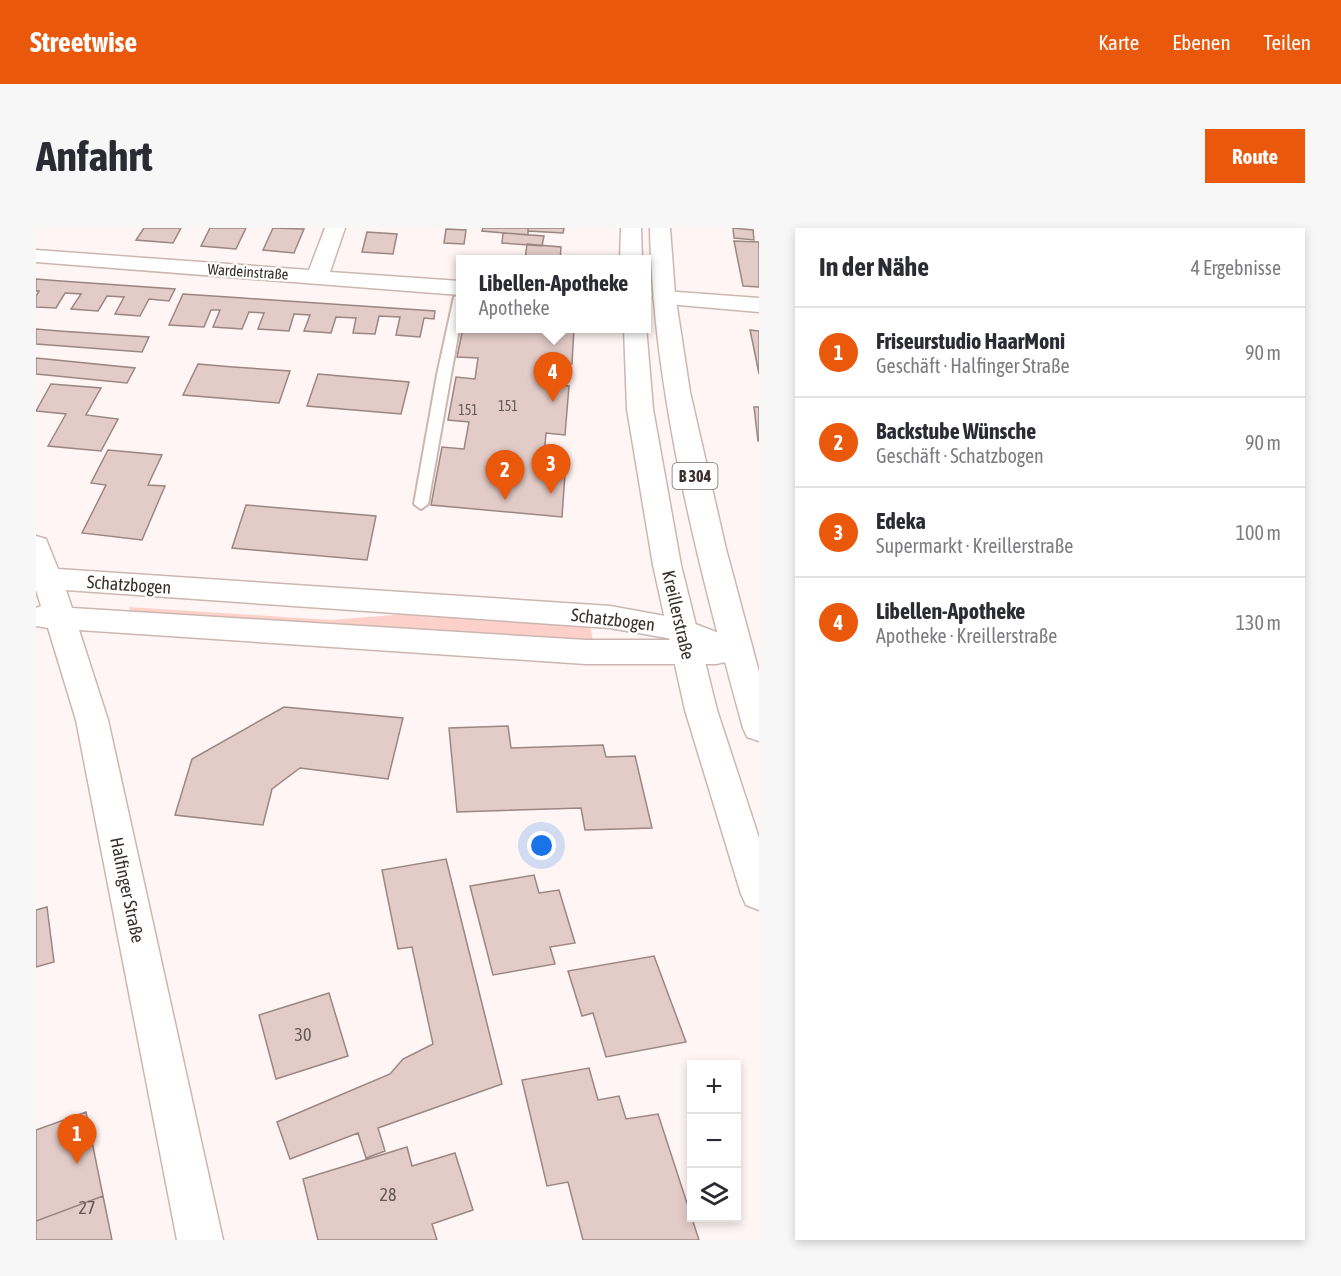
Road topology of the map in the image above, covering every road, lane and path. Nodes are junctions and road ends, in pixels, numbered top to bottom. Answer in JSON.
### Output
{"nodes":[{"id":1,"x":335,"y":228,"type":"edge"},
{"id":2,"x":631,"y":228,"type":"edge"},
{"id":3,"x":660,"y":228,"type":"edge"},
{"id":4,"x":631,"y":255,"type":"edge"},
{"id":5,"x":36,"y":256,"type":"edge"},
{"id":6,"x":317,"y":277,"type":"junction"},
{"id":7,"x":456,"y":288,"type":"edge"},
{"id":8,"x":664,"y":298,"type":"junction"},
{"id":9,"x":759,"y":305,"type":"edge"},
{"id":10,"x":456,"y":315,"type":"edge"},
{"id":11,"x":636,"y":333,"type":"edge"},
{"id":12,"x":421,"y":504,"type":"dead end"},
{"id":13,"x":36,"y":546,"type":"edge"},
{"id":14,"x":41,"y":579,"type":"edge"},
{"id":15,"x":48,"y":618,"type":"edge"},
{"id":16,"x":684,"y":642,"type":"junction"},
{"id":17,"x":748,"y":653,"type":"edge"},
{"id":18,"x":759,"y":728,"type":"edge"},
{"id":19,"x":759,"y":894,"type":"edge"},
{"id":20,"x":200,"y":1240,"type":"edge"}],
"edges":[{"from":1,"to":6,"type":"main road"},
{"from":2,"to":4,"type":"main road"},
{"from":3,"to":8,"type":"main road","number":"B 304"},
{"from":5,"to":6,"type":"main road","name":"Wardeinstraße"},
{"from":6,"to":7,"type":"main road","name":"Wardeinstraße"},
{"from":8,"to":9,"type":"main road"},
{"from":8,"to":17,"type":"main road","number":"B 304"},
{"from":10,"to":12,"type":"lane"},
{"from":11,"to":16,"type":"main road","name":"Kreillerstraße","number":"B 304"},
{"from":13,"to":14,"type":"main road","name":"Halfinger Straße"},
{"from":14,"to":15,"type":"main road","name":"Halfinger Straße"},
{"from":14,"to":16,"type":"main road","name":"Schatzbogen"},
{"from":15,"to":16,"type":"main road","name":"Schatzbogen"},
{"from":15,"to":20,"type":"main road","name":"Halfinger Straße"},
{"from":16,"to":17,"type":"main road","name":"Schatzbogen"},
{"from":16,"to":19,"type":"main road","name":"Kreillerstraße","number":"B 304"},
{"from":17,"to":18,"type":"main road","number":"B 304"}]}
